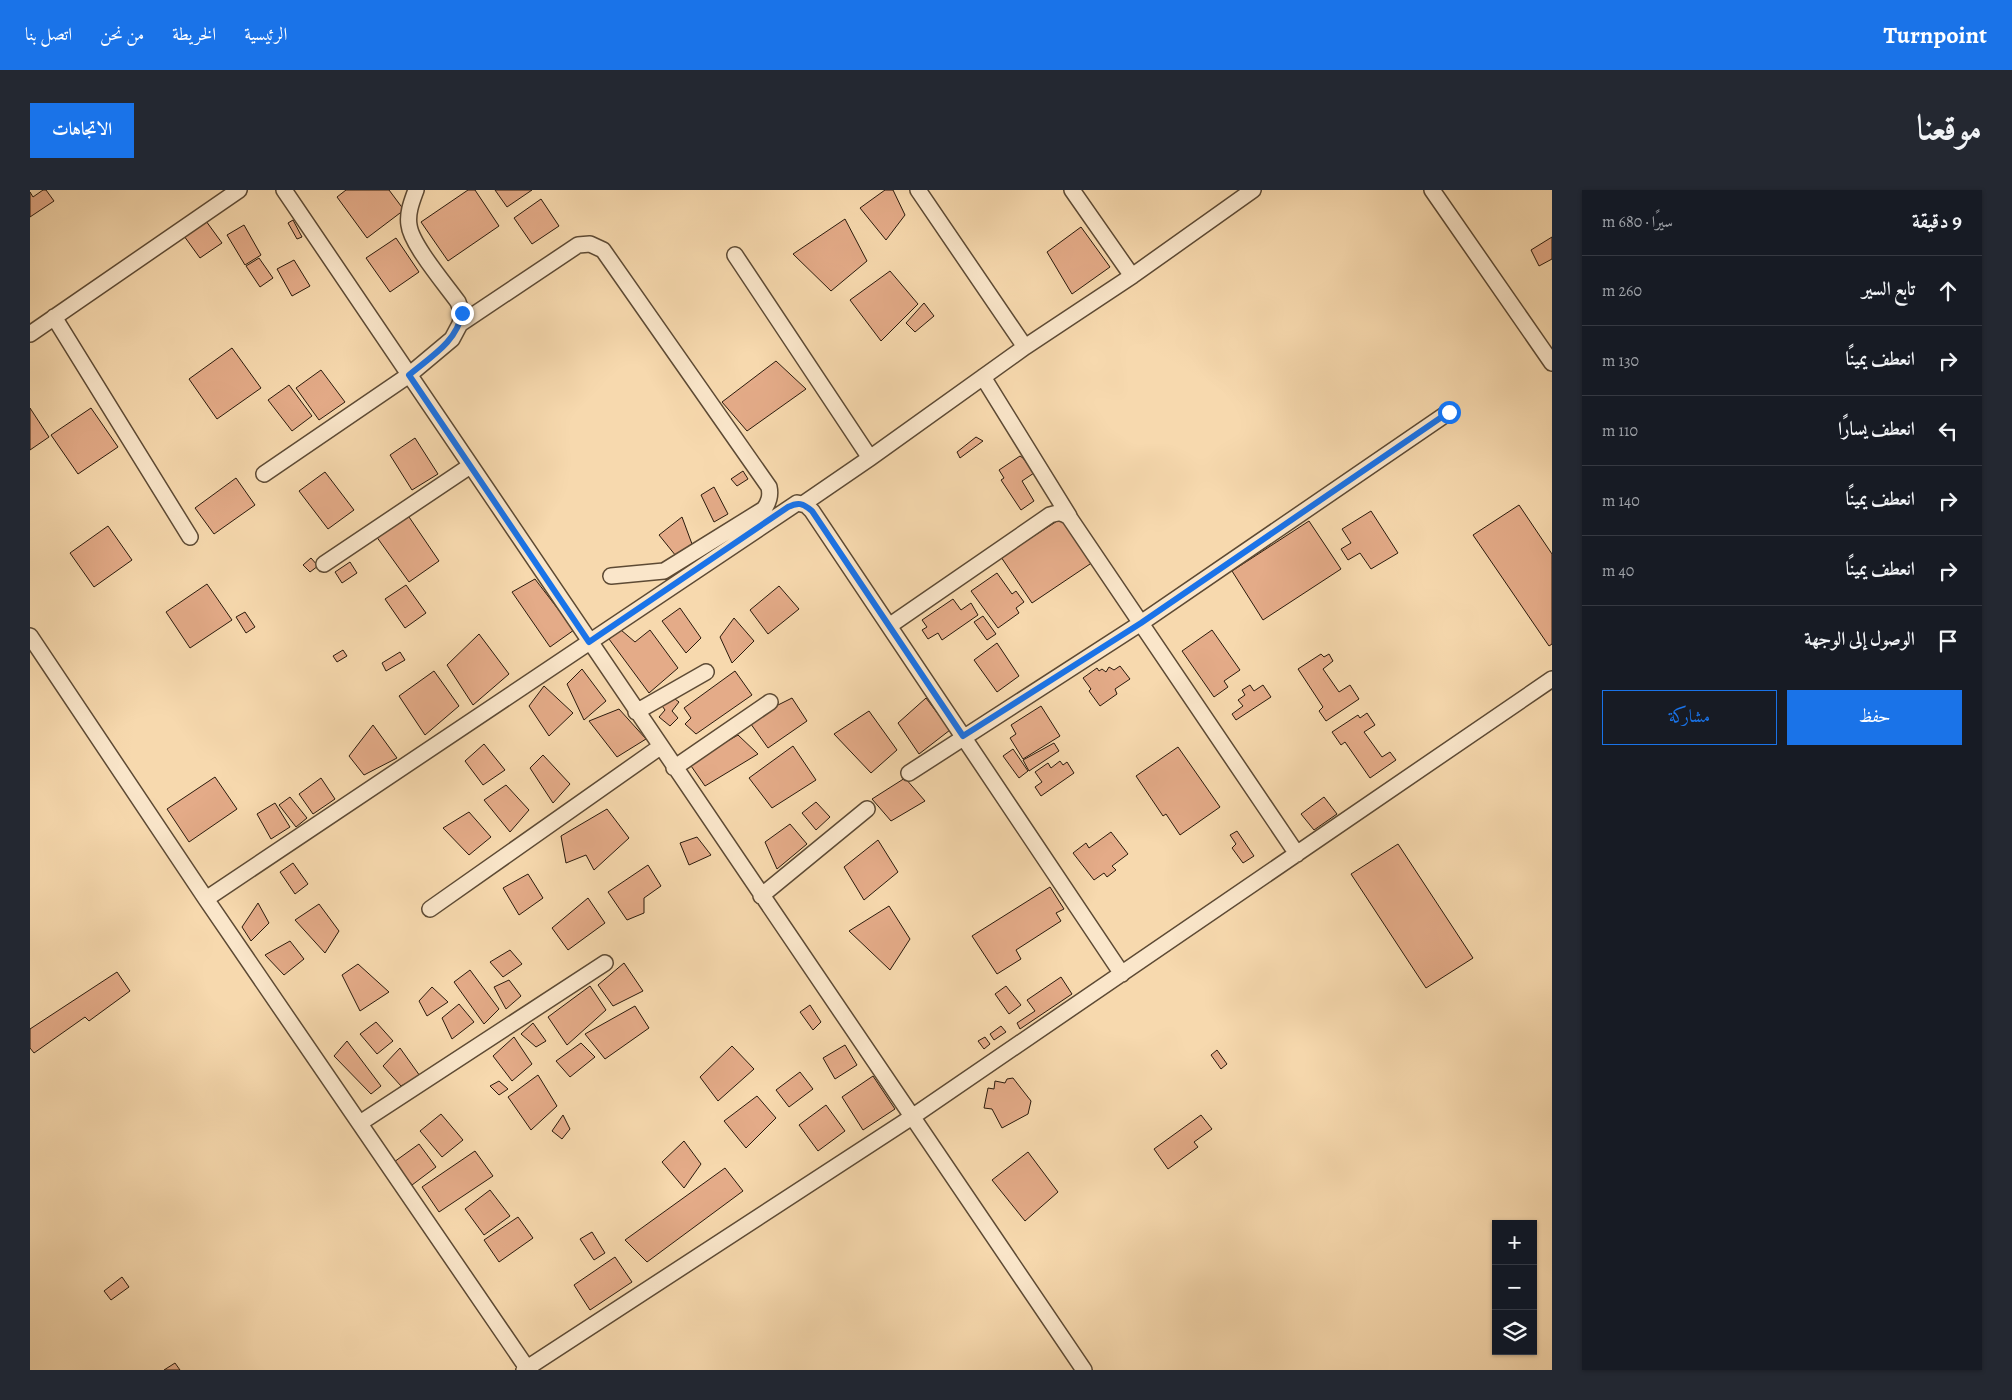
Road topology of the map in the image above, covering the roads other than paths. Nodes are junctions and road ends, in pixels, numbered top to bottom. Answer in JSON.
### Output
{"nodes":[{"id":1,"x":239,"y":190,"type":"edge"},
{"id":2,"x":284,"y":190,"type":"edge"},
{"id":3,"x":416,"y":190,"type":"edge"},
{"id":4,"x":918,"y":190,"type":"edge"},
{"id":5,"x":1072,"y":190,"type":"edge"},
{"id":6,"x":1432,"y":190,"type":"edge"},
{"id":7,"x":1247,"y":192,"type":"edge"},
{"id":8,"x":735,"y":255,"type":"dead end"},
{"id":9,"x":1132,"y":276,"type":"junction"},
{"id":10,"x":54,"y":318,"type":"junction"},
{"id":11,"x":460,"y":324,"type":"junction"},
{"id":12,"x":30,"y":334,"type":"edge"},
{"id":13,"x":1025,"y":347,"type":"junction"},
{"id":14,"x":1552,"y":363,"type":"edge"},
{"id":15,"x":409,"y":375,"type":"junction"},
{"id":16,"x":983,"y":377,"type":"junction"},
{"id":17,"x":1449,"y":412,"type":"dead end"},
{"id":18,"x":870,"y":458,"type":"junction"},
{"id":19,"x":470,"y":466,"type":"junction"},
{"id":20,"x":264,"y":474,"type":"dead end"},
{"id":21,"x":803,"y":504,"type":"junction"},
{"id":22,"x":1069,"y":516,"type":"junction"},
{"id":23,"x":190,"y":538,"type":"dead end"},
{"id":24,"x":324,"y":564,"type":"dead end"},
{"id":25,"x":611,"y":576,"type":"dead end"},
{"id":26,"x":1141,"y":623,"type":"junction"},
{"id":27,"x":888,"y":626,"type":"junction"},
{"id":28,"x":30,"y":636,"type":"edge"},
{"id":29,"x":589,"y":642,"type":"junction"},
{"id":30,"x":706,"y":672,"type":"dead end"},
{"id":31,"x":1552,"y":678,"type":"edge"},
{"id":32,"x":770,"y":702,"type":"dead end"},
{"id":33,"x":636,"y":712,"type":"junction"},
{"id":34,"x":963,"y":736,"type":"junction"},
{"id":35,"x":660,"y":747,"type":"junction"},
{"id":36,"x":674,"y":768,"type":"junction"},
{"id":37,"x":908,"y":773,"type":"dead end"},
{"id":38,"x":867,"y":809,"type":"dead end"},
{"id":39,"x":1298,"y":854,"type":"junction"},
{"id":40,"x":761,"y":896,"type":"junction"},
{"id":41,"x":206,"y":899,"type":"junction"},
{"id":42,"x":430,"y":909,"type":"dead end"},
{"id":43,"x":605,"y":962,"type":"dead end"},
{"id":44,"x":1122,"y":974,"type":"junction"},
{"id":45,"x":912,"y":1117,"type":"junction"},
{"id":46,"x":360,"y":1123,"type":"junction"},
{"id":47,"x":526,"y":1369,"type":"edge"},
{"id":48,"x":1084,"y":1370,"type":"edge"}],
"edges":[{"from":1,"to":10,"type":"street"},
{"from":2,"to":15,"type":"street"},
{"from":3,"to":11,"type":"street"},
{"from":4,"to":13,"type":"street"},
{"from":5,"to":9,"type":"street"},
{"from":6,"to":14,"type":"street"},
{"from":7,"to":9,"type":"street"},
{"from":8,"to":18,"type":"street"},
{"from":9,"to":13,"type":"street"},
{"from":10,"to":12,"type":"street"},
{"from":10,"to":23,"type":"street"},
{"from":11,"to":15,"type":"street"},
{"from":11,"to":25,"type":"street"},
{"from":13,"to":16,"type":"street"},
{"from":15,"to":19,"type":"street"},
{"from":15,"to":20,"type":"street"},
{"from":16,"to":18,"type":"street"},
{"from":16,"to":22,"type":"street"},
{"from":17,"to":26,"type":"street"},
{"from":18,"to":21,"type":"street"},
{"from":19,"to":24,"type":"street"},
{"from":19,"to":29,"type":"street"},
{"from":21,"to":27,"type":"street"},
{"from":21,"to":29,"type":"street"},
{"from":22,"to":26,"type":"street"},
{"from":22,"to":27,"type":"street"},
{"from":26,"to":34,"type":"street"},
{"from":26,"to":39,"type":"street"},
{"from":27,"to":34,"type":"street"},
{"from":28,"to":41,"type":"street"},
{"from":29,"to":33,"type":"street"},
{"from":29,"to":41,"type":"street"},
{"from":30,"to":33,"type":"street"},
{"from":31,"to":39,"type":"street"},
{"from":32,"to":36,"type":"street"},
{"from":33,"to":35,"type":"street"},
{"from":34,"to":37,"type":"street"},
{"from":34,"to":44,"type":"street"},
{"from":35,"to":36,"type":"street"},
{"from":35,"to":42,"type":"street"},
{"from":36,"to":40,"type":"street"},
{"from":38,"to":40,"type":"street"},
{"from":39,"to":44,"type":"street"},
{"from":40,"to":45,"type":"street"},
{"from":41,"to":46,"type":"street"},
{"from":43,"to":46,"type":"street"},
{"from":44,"to":45,"type":"street"},
{"from":45,"to":47,"type":"street"},
{"from":45,"to":48,"type":"street"},
{"from":46,"to":47,"type":"street"}]}
